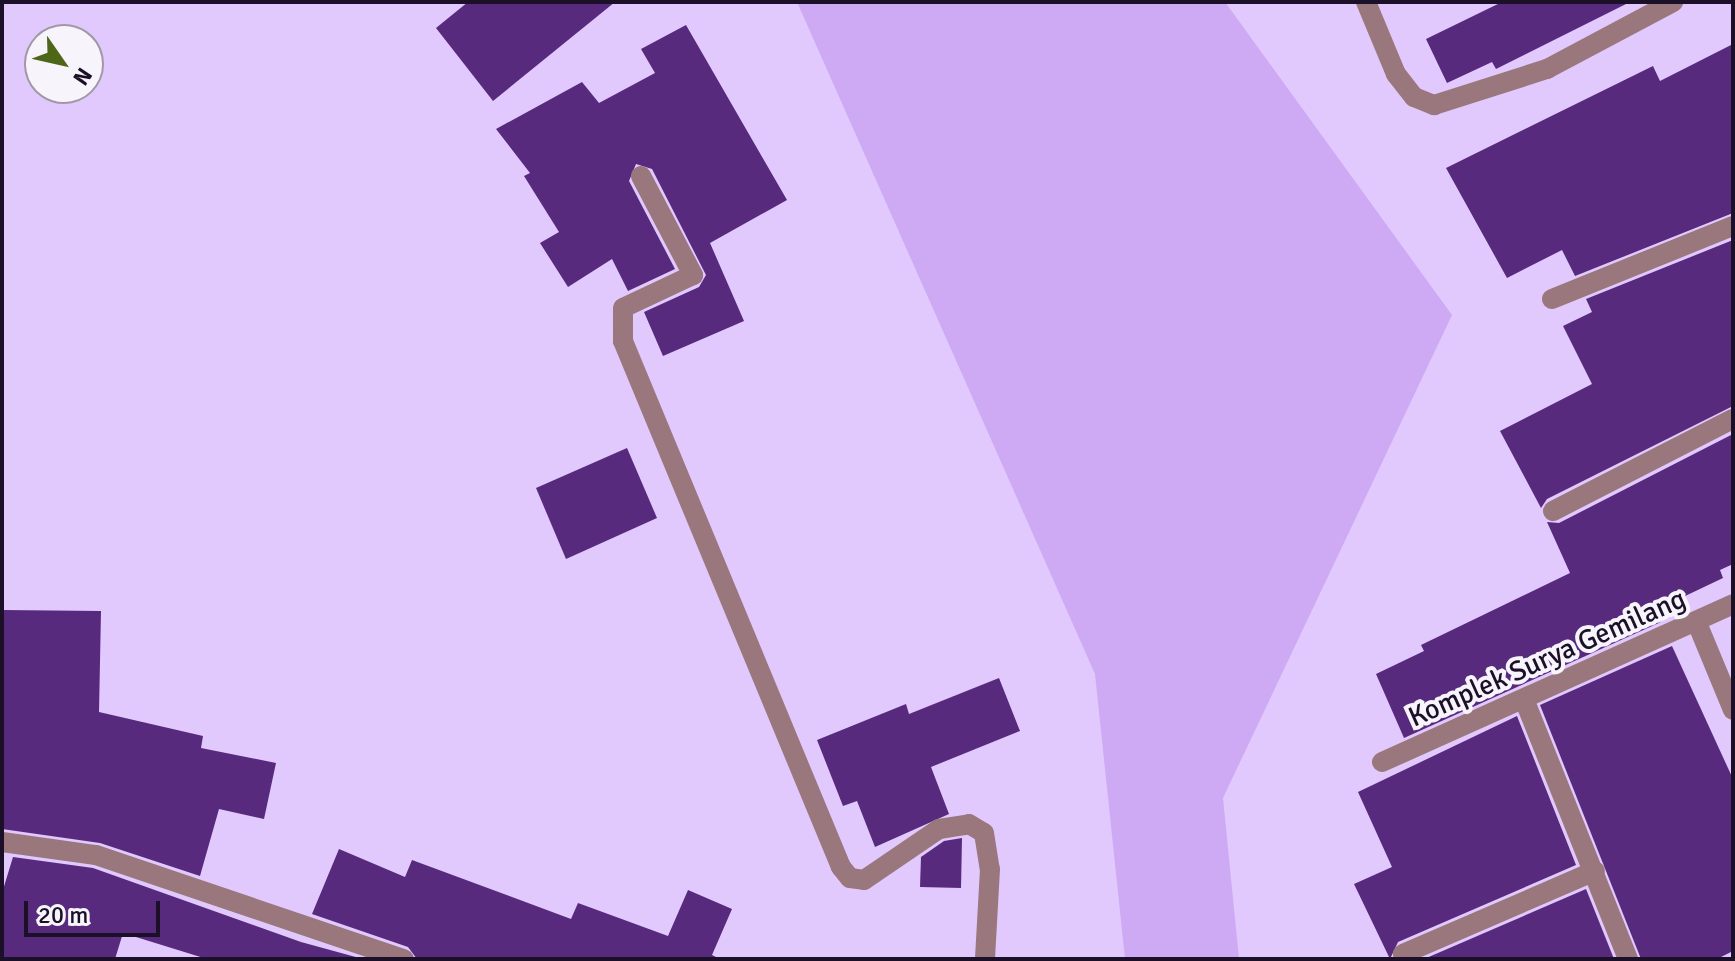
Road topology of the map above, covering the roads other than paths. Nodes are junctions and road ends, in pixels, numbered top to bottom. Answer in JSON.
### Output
{"nodes":[{"id":1,"x":1366,"y":2,"type":"edge"},
{"id":2,"x":1673,"y":2,"type":"edge"},
{"id":3,"x":641,"y":176,"type":"dead end"},
{"id":4,"x":1733,"y":226,"type":"edge"},
{"id":5,"x":1552,"y":299,"type":"dead end"},
{"id":6,"x":1733,"y":419,"type":"edge"},
{"id":7,"x":1553,"y":511,"type":"dead end"},
{"id":8,"x":1733,"y":604,"type":"edge"},
{"id":9,"x":1697,"y":623,"type":"junction"},
{"id":10,"x":1524,"y":699,"type":"junction"},
{"id":11,"x":1733,"y":710,"type":"edge"},
{"id":12,"x":1382,"y":762,"type":"dead end"},
{"id":13,"x":2,"y":842,"type":"edge"},
{"id":14,"x":1595,"y":871,"type":"junction"},
{"id":15,"x":1403,"y":954,"type":"dead end"},
{"id":16,"x":404,"y":959,"type":"edge"},
{"id":17,"x":985,"y":959,"type":"edge"},
{"id":18,"x":1628,"y":959,"type":"edge"}],
"edges":[{"from":1,"to":2,"type":"street"},
{"from":3,"to":17,"type":"street"},
{"from":4,"to":5,"type":"street"},
{"from":6,"to":7,"type":"street"},
{"from":8,"to":9,"type":"street","name":"Komplek Surya Gemilang"},
{"from":9,"to":10,"type":"street","name":"Komplek Surya Gemilang"},
{"from":9,"to":11,"type":"street"},
{"from":10,"to":12,"type":"street","name":"Komplek Surya Gemilang"},
{"from":10,"to":14,"type":"street"},
{"from":13,"to":16,"type":"street"},
{"from":14,"to":15,"type":"street"},
{"from":14,"to":18,"type":"street"}]}
